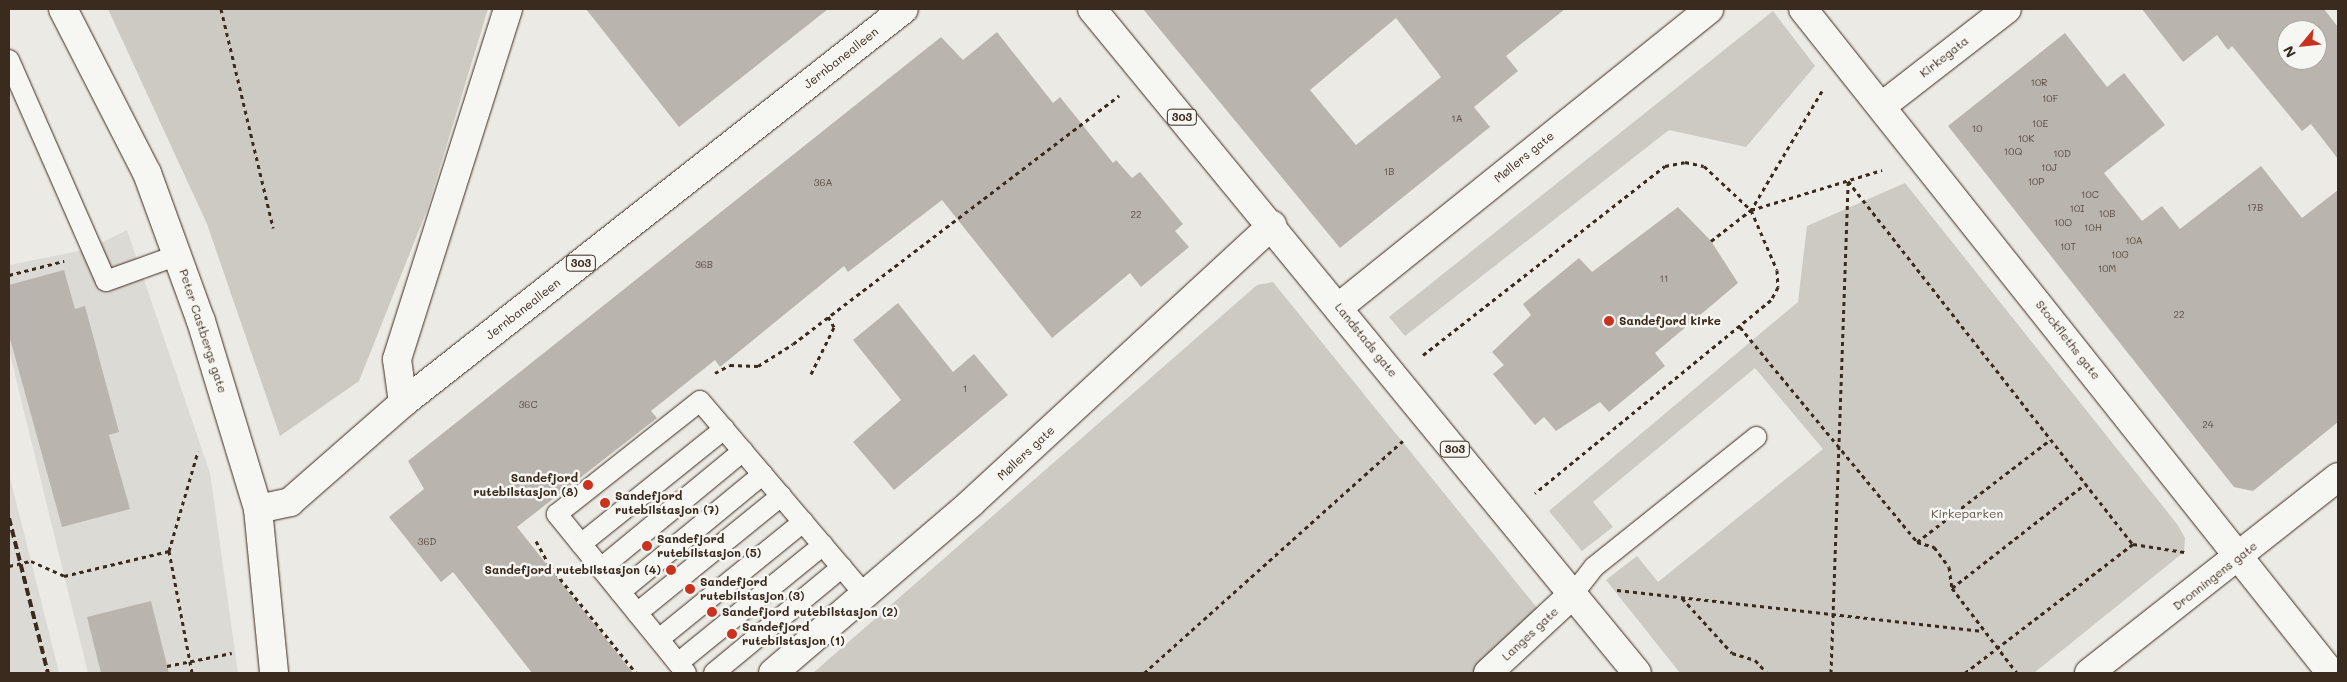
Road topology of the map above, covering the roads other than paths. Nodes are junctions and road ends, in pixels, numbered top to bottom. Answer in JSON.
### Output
{"nodes":[{"id":1,"x":63,"y":9,"type":"edge"},
{"id":2,"x":508,"y":9,"type":"edge"},
{"id":3,"x":904,"y":9,"type":"edge"},
{"id":4,"x":1092,"y":9,"type":"edge"},
{"id":5,"x":1709,"y":9,"type":"edge"},
{"id":6,"x":1803,"y":9,"type":"edge"},
{"id":7,"x":2007,"y":9,"type":"edge"},
{"id":8,"x":9,"y":60,"type":"edge"},
{"id":9,"x":1882,"y":106,"type":"junction"},
{"id":10,"x":1272,"y":225,"type":"junction"},
{"id":11,"x":178,"y":255,"type":"junction"},
{"id":12,"x":1339,"y":306,"type":"junction"},
{"id":13,"x":403,"y":403,"type":"junction"},
{"id":14,"x":724,"y":429,"type":"junction"},
{"id":15,"x":1756,"y":437,"type":"dead end"},
{"id":16,"x":743,"y":451,"type":"junction"},
{"id":17,"x":763,"y":474,"type":"junction"},
{"id":18,"x":2338,"y":477,"type":"edge"},
{"id":19,"x":782,"y":496,"type":"junction"},
{"id":20,"x":258,"y":509,"type":"junction"},
{"id":21,"x":803,"y":522,"type":"junction"},
{"id":22,"x":581,"y":544,"type":"junction"},
{"id":23,"x":823,"y":545,"type":"junction"},
{"id":24,"x":2240,"y":557,"type":"junction"},
{"id":25,"x":842,"y":567,"type":"junction"},
{"id":26,"x":601,"y":568,"type":"junction"},
{"id":27,"x":620,"y":592,"type":"junction"},
{"id":28,"x":1572,"y":594,"type":"junction"},
{"id":29,"x":865,"y":595,"type":"junction"},
{"id":30,"x":638,"y":614,"type":"junction"},
{"id":31,"x":659,"y":639,"type":"junction"},
{"id":32,"x":682,"y":668,"type":"edge"},
{"id":33,"x":274,"y":673,"type":"edge"},
{"id":34,"x":714,"y":673,"type":"edge"},
{"id":35,"x":773,"y":673,"type":"edge"},
{"id":36,"x":1488,"y":673,"type":"edge"},
{"id":37,"x":1637,"y":673,"type":"edge"},
{"id":38,"x":2089,"y":673,"type":"edge"},
{"id":39,"x":2331,"y":673,"type":"edge"}],
"edges":[{"from":1,"to":11,"type":"street","name":"Peter Castbergs gate"},
{"from":2,"to":13,"type":"street"},
{"from":3,"to":13,"type":"street","name":"Jernbanealleen","number":"303"},
{"from":4,"to":10,"type":"street","name":"Landstads gate","number":"303"},
{"from":5,"to":12,"type":"street","name":"Møllers gate"},
{"from":6,"to":9,"type":"street","name":"Stockfleths gate"},
{"from":7,"to":9,"type":"street","name":"Kirkegata"},
{"from":8,"to":11,"type":"lane"},
{"from":9,"to":24,"type":"street","name":"Stockfleths gate"},
{"from":10,"to":12,"type":"street","name":"Landstads gate","number":"303"},
{"from":10,"to":29,"type":"street","name":"Møllers gate"},
{"from":11,"to":20,"type":"street","name":"Peter Castbergs gate"},
{"from":12,"to":28,"type":"street","name":"Landstads gate","number":"303"},
{"from":13,"to":20,"type":"street","name":"Jernbanealleen","number":"303"},
{"from":14,"to":16,"type":"lane"},
{"from":14,"to":22,"type":"lane"},
{"from":14,"to":22,"type":"lane"},
{"from":15,"to":28,"type":"lane"},
{"from":16,"to":17,"type":"lane"},
{"from":16,"to":26,"type":"lane"},
{"from":17,"to":19,"type":"lane"},
{"from":17,"to":27,"type":"lane"},
{"from":18,"to":24,"type":"street","name":"Dronningens gate"},
{"from":19,"to":21,"type":"lane"},
{"from":19,"to":30,"type":"lane"},
{"from":20,"to":33,"type":"street","name":"Peter Castbergs gate"},
{"from":21,"to":23,"type":"lane"},
{"from":21,"to":31,"type":"lane"},
{"from":22,"to":26,"type":"lane"},
{"from":23,"to":25,"type":"lane"},
{"from":23,"to":32,"type":"lane"},
{"from":24,"to":38,"type":"street","name":"Dronningens gate"},
{"from":24,"to":39,"type":"street","name":"Stockfleths gate"},
{"from":25,"to":29,"type":"lane"},
{"from":25,"to":34,"type":"lane"},
{"from":26,"to":27,"type":"lane"},
{"from":27,"to":30,"type":"lane"},
{"from":28,"to":36,"type":"street","name":"Langes gate"},
{"from":28,"to":37,"type":"street","name":"Landstads gate","number":"303"},
{"from":29,"to":35,"type":"street","name":"Møllers gate"},
{"from":30,"to":31,"type":"lane"},
{"from":31,"to":32,"type":"lane"}]}
